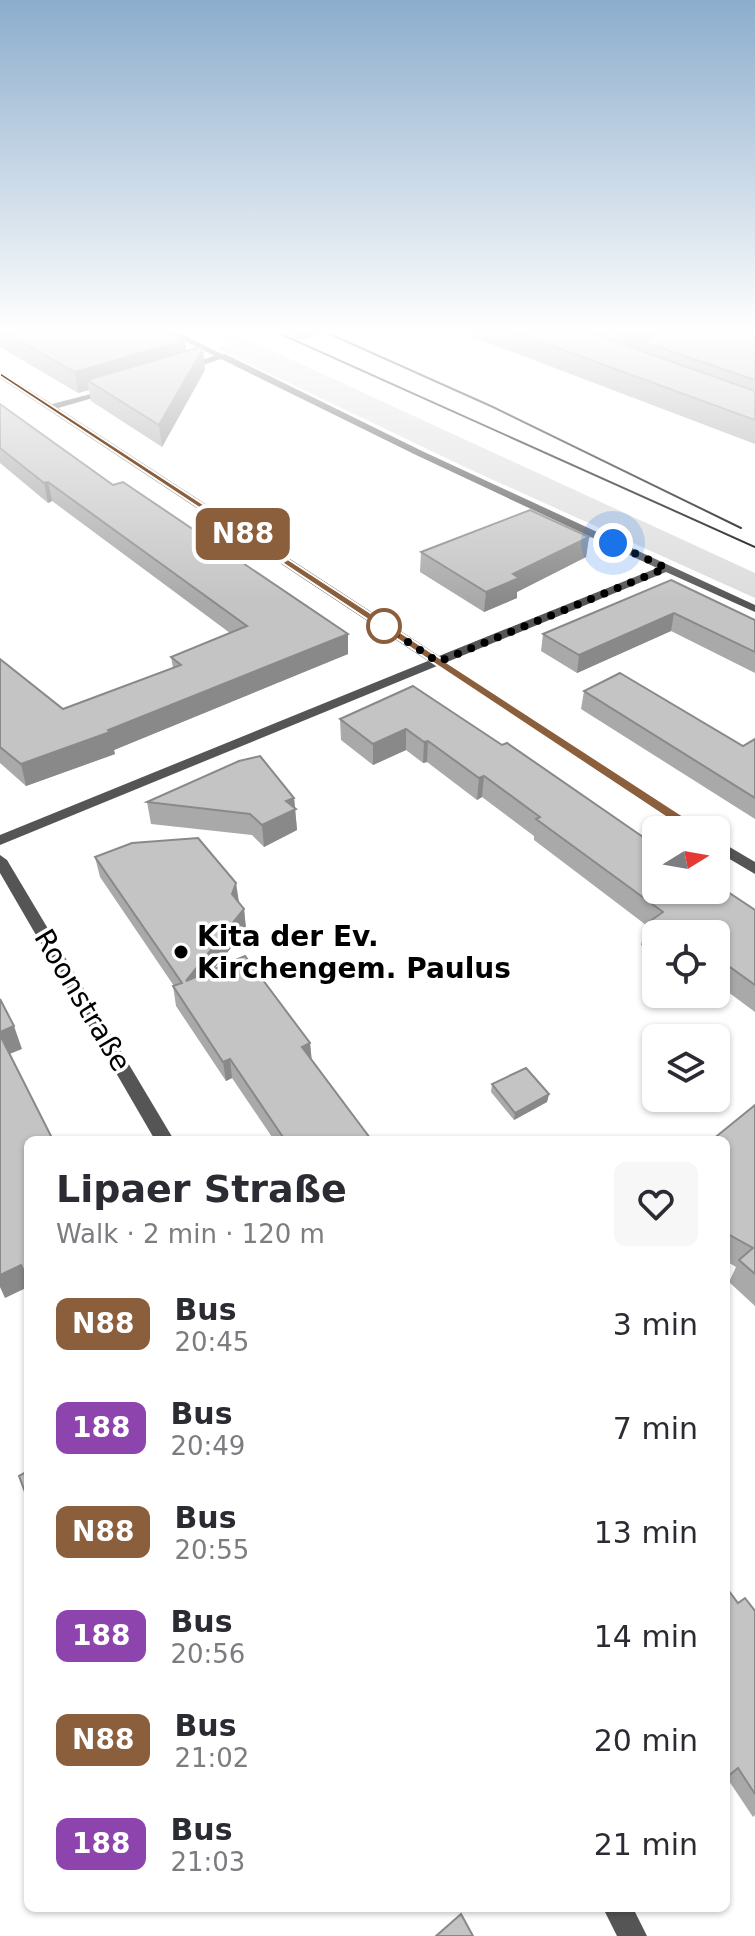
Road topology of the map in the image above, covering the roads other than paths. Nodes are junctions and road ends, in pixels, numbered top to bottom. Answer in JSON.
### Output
{"nodes":[{"id":1,"x":73,"y":421,"type":"edge"},
{"id":2,"x":359,"y":421,"type":"edge"},
{"id":3,"x":666,"y":568,"type":"junction"},
{"id":4,"x":755,"y":609,"type":"edge"},
{"id":5,"x":438,"y":662,"type":"junction"},
{"id":6,"x":674,"y":816,"type":"edge"},
{"id":7,"x":0,"y":840,"type":"edge"},
{"id":8,"x":730,"y":853,"type":"edge"},
{"id":9,"x":0,"y":860,"type":"edge"},
{"id":10,"x":755,"y":869,"type":"edge"},
{"id":11,"x":163,"y":1136,"type":"edge"},
{"id":12,"x":619,"y":1912,"type":"edge"},
{"id":13,"x":633,"y":1936,"type":"edge"}],
"edges":[{"from":1,"to":5,"type":"street"},
{"from":2,"to":3,"type":"street"},
{"from":3,"to":4,"type":"street"},
{"from":3,"to":5,"type":"street"},
{"from":5,"to":6,"type":"street"},
{"from":5,"to":7,"type":"street"},
{"from":8,"to":10,"type":"street"},
{"from":9,"to":11,"type":"street","name":"Roonstraße"},
{"from":12,"to":13,"type":"street"}]}
